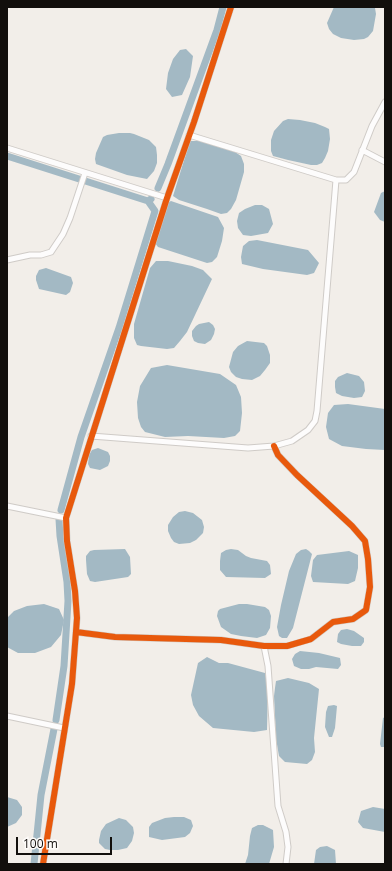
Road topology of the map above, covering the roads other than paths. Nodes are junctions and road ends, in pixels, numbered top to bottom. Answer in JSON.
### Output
{"nodes":[{"id":1,"x":231,"y":7,"type":"edge"},
{"id":2,"x":385,"y":102,"type":"edge"},
{"id":3,"x":188,"y":135,"type":"junction"},
{"id":4,"x":7,"y":148,"type":"edge"},
{"id":5,"x":362,"y":150,"type":"junction"},
{"id":6,"x":385,"y":162,"type":"edge"},
{"id":7,"x":85,"y":173,"type":"junction"},
{"id":8,"x":336,"y":180,"type":"junction"},
{"id":9,"x":166,"y":198,"type":"junction"},
{"id":10,"x":7,"y":260,"type":"edge"},
{"id":11,"x":91,"y":436,"type":"junction"},
{"id":12,"x":274,"y":446,"type":"junction"},
{"id":13,"x":7,"y":506,"type":"edge"},
{"id":14,"x":66,"y":518,"type":"junction"},
{"id":15,"x":76,"y":632,"type":"junction"},
{"id":16,"x":264,"y":646,"type":"junction"},
{"id":17,"x":7,"y":716,"type":"edge"},
{"id":18,"x":64,"y":728,"type":"junction"},
{"id":19,"x":43,"y":864,"type":"edge"},
{"id":20,"x":286,"y":864,"type":"edge"}],
"edges":[{"from":1,"to":3,"type":"street"},
{"from":2,"to":5,"type":"street"},
{"from":3,"to":8,"type":"street"},
{"from":3,"to":9,"type":"street"},
{"from":4,"to":7,"type":"street"},
{"from":5,"to":6,"type":"street"},
{"from":5,"to":8,"type":"street"},
{"from":7,"to":9,"type":"street"},
{"from":7,"to":10,"type":"street"},
{"from":8,"to":12,"type":"street"},
{"from":9,"to":11,"type":"street"},
{"from":11,"to":12,"type":"street"},
{"from":11,"to":14,"type":"street"},
{"from":12,"to":16,"type":"street"},
{"from":13,"to":14,"type":"street"},
{"from":14,"to":15,"type":"street"},
{"from":15,"to":16,"type":"street"},
{"from":15,"to":18,"type":"street"},
{"from":16,"to":20,"type":"street"},
{"from":17,"to":18,"type":"street"},
{"from":18,"to":19,"type":"street"}]}
